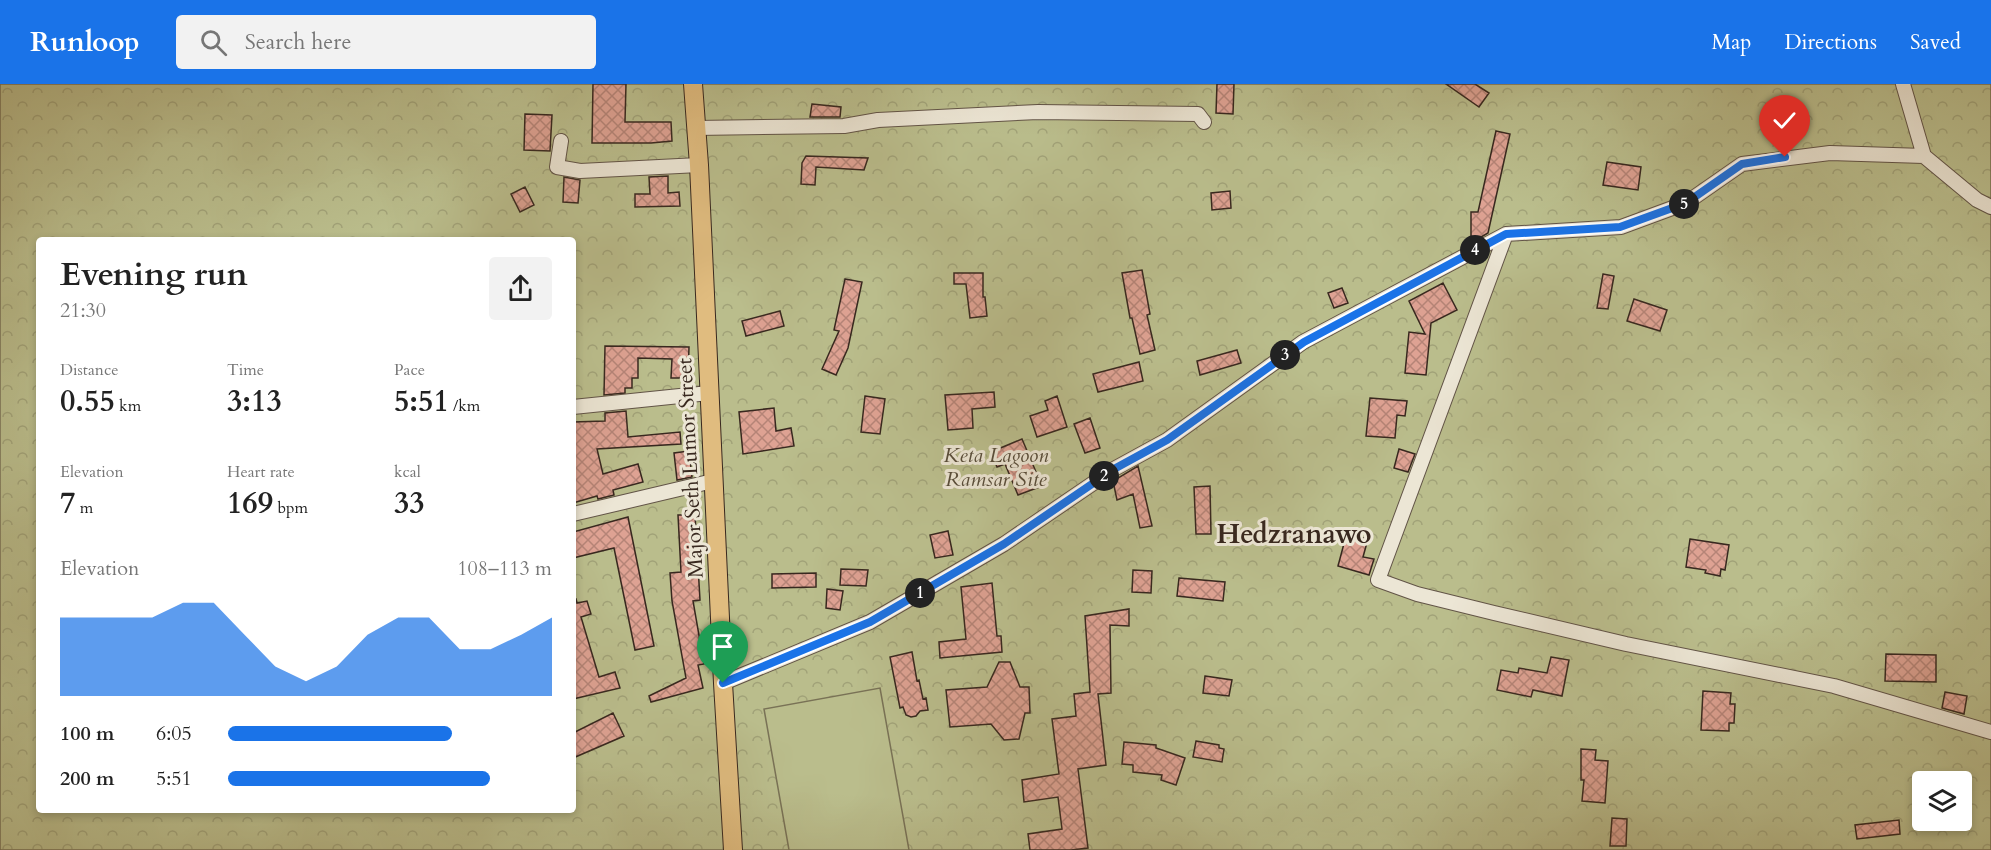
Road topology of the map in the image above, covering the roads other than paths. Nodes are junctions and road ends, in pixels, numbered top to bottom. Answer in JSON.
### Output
{"nodes":[{"id":1,"x":693,"y":84,"type":"edge"},
{"id":2,"x":1903,"y":84,"type":"edge"},
{"id":3,"x":1204,"y":122,"type":"dead end"},
{"id":4,"x":696,"y":128,"type":"junction"},
{"id":5,"x":561,"y":141,"type":"dead end"},
{"id":6,"x":1924,"y":156,"type":"junction"},
{"id":7,"x":699,"y":165,"type":"junction"},
{"id":8,"x":1977,"y":200,"type":"junction"},
{"id":9,"x":1991,"y":207,"type":"edge"},
{"id":10,"x":1991,"y":217,"type":"edge"},
{"id":11,"x":1506,"y":234,"type":"junction"},
{"id":12,"x":709,"y":393,"type":"junction"},
{"id":13,"x":576,"y":407,"type":"edge"},
{"id":14,"x":714,"y":481,"type":"junction"},
{"id":15,"x":576,"y":513,"type":"edge"},
{"id":16,"x":723,"y":683,"type":"junction"},
{"id":17,"x":1991,"y":732,"type":"edge"},
{"id":18,"x":733,"y":850,"type":"edge"}],
"edges":[{"from":1,"to":4,"type":"main road","name":"Major Seth Lumor Street"},
{"from":2,"to":6,"type":"street"},
{"from":3,"to":4,"type":"street"},
{"from":4,"to":7,"type":"main road","name":"Major Seth Lumor Street"},
{"from":5,"to":7,"type":"street"},
{"from":6,"to":8,"type":"street"},
{"from":6,"to":11,"type":"street"},
{"from":7,"to":12,"type":"main road","name":"Major Seth Lumor Street"},
{"from":8,"to":9,"type":"street"},
{"from":8,"to":10,"type":"street"},
{"from":11,"to":16,"type":"street"},
{"from":11,"to":17,"type":"street"},
{"from":12,"to":13,"type":"street"},
{"from":12,"to":14,"type":"main road","name":"Major Seth Lumor Street"},
{"from":14,"to":15,"type":"street"},
{"from":14,"to":16,"type":"main road","name":"Major Seth Lumor Street"},
{"from":16,"to":18,"type":"main road","name":"Major Seth Lumor Street"}]}
